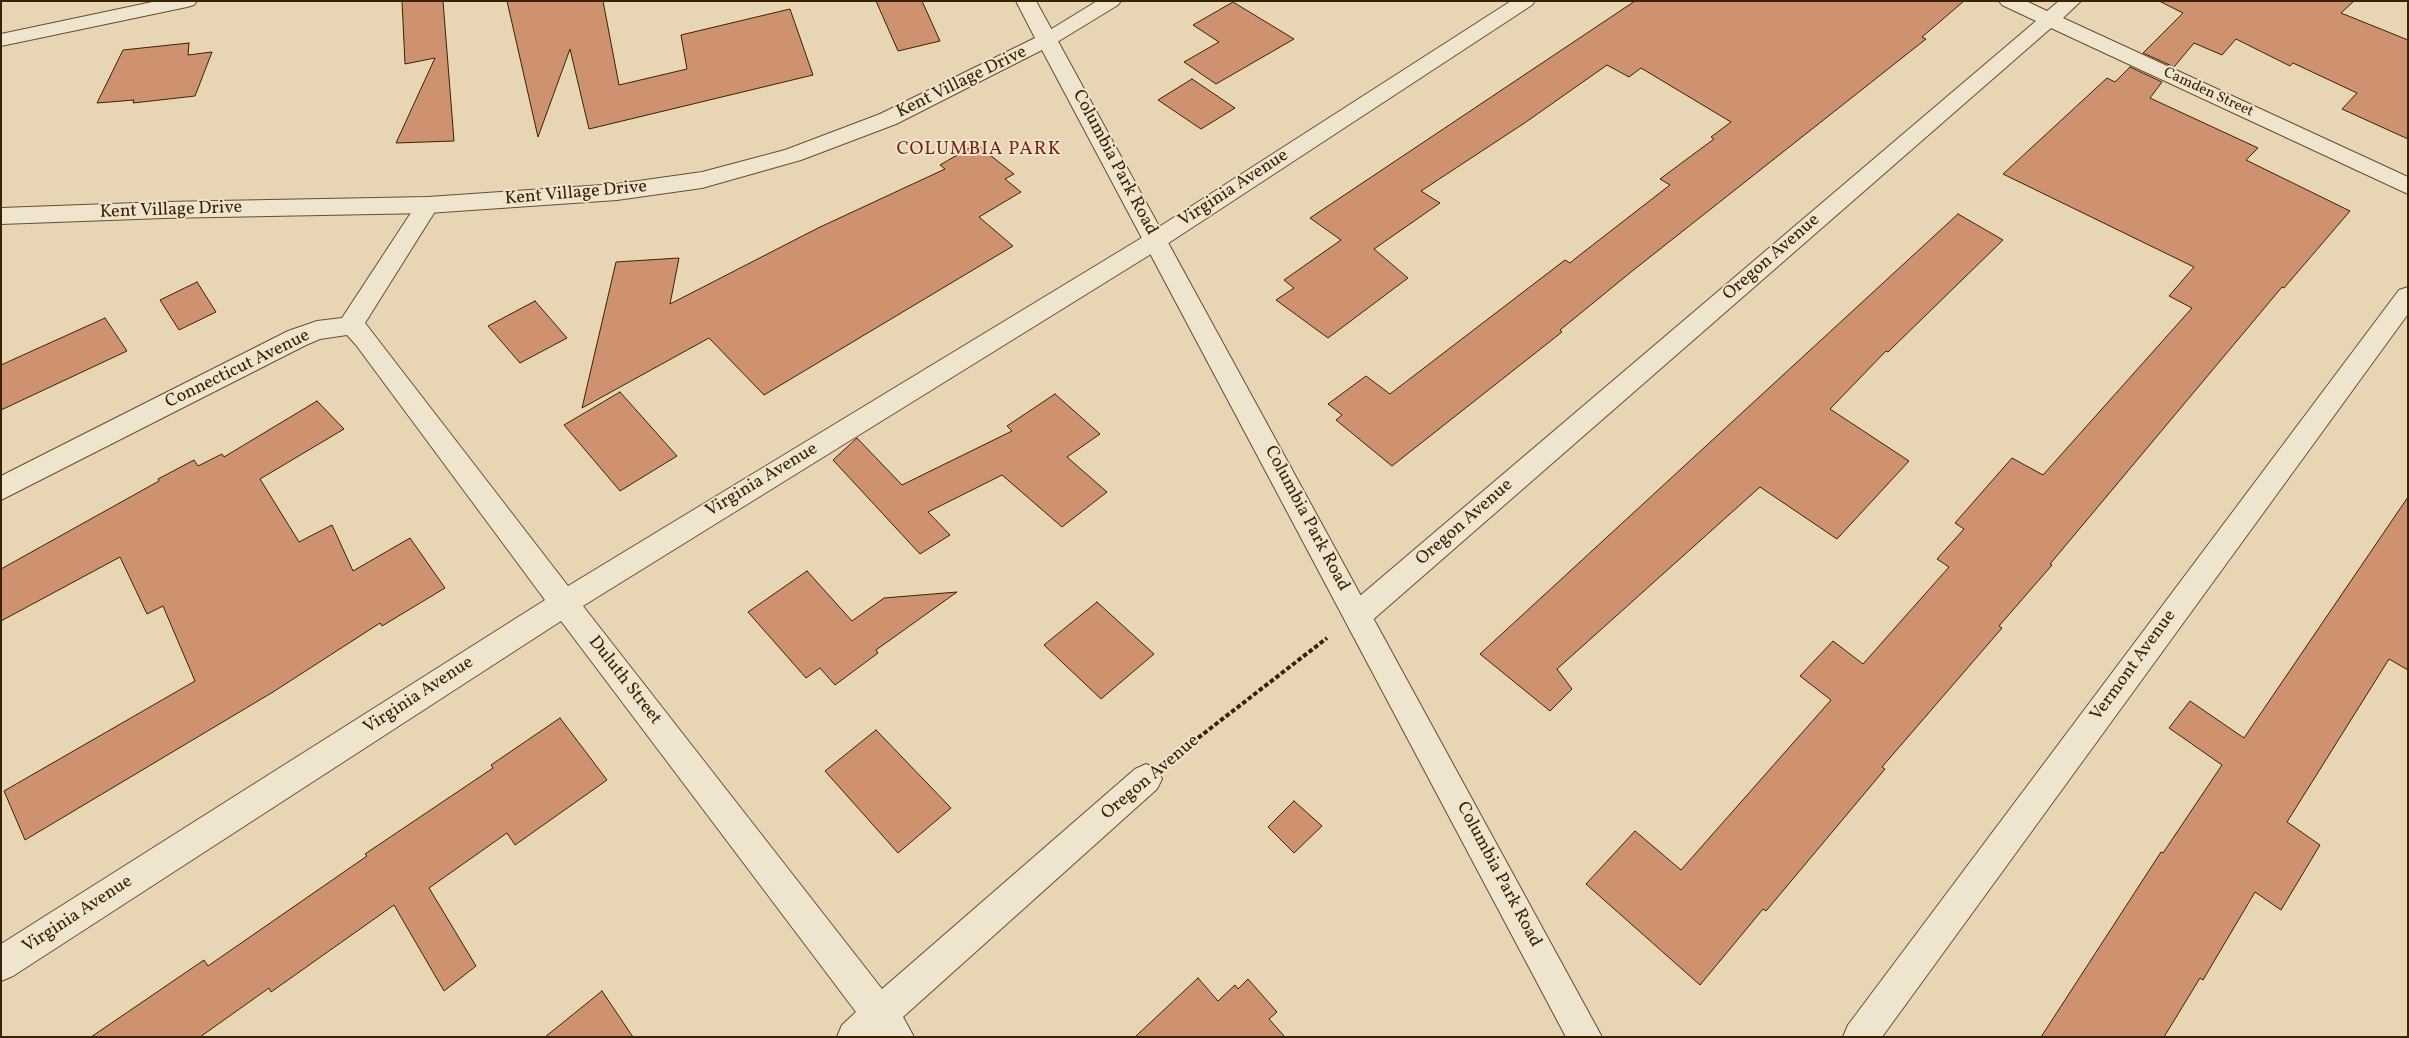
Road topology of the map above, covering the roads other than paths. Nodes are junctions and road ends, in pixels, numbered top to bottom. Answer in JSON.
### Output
{"nodes":[{"id":1,"x":186,"y":1,"type":"edge"},
{"id":2,"x":1026,"y":1,"type":"edge"},
{"id":3,"x":1111,"y":1,"type":"edge"},
{"id":4,"x":1525,"y":1,"type":"edge"},
{"id":5,"x":2009,"y":1,"type":"edge"},
{"id":6,"x":2071,"y":1,"type":"edge"},
{"id":7,"x":2049,"y":20,"type":"junction"},
{"id":8,"x":1,"y":40,"type":"edge"},
{"id":9,"x":1048,"y":40,"type":"junction"},
{"id":10,"x":2408,"y":186,"type":"edge"},
{"id":11,"x":428,"y":205,"type":"junction"},
{"id":12,"x":1,"y":216,"type":"edge"},
{"id":13,"x":1156,"y":240,"type":"junction"},
{"id":14,"x":2408,"y":296,"type":"edge"},
{"id":15,"x":350,"y":326,"type":"junction"},
{"id":16,"x":1,"y":489,"type":"edge"},
{"id":17,"x":564,"y":603,"type":"junction"},
{"id":18,"x":1358,"y":615,"type":"junction"},
{"id":19,"x":1146,"y":780,"type":"road end"},
{"id":20,"x":1,"y":964,"type":"edge"},
{"id":21,"x":889,"y":1026,"type":"edge"},
{"id":22,"x":854,"y":1037,"type":"edge"},
{"id":23,"x":1586,"y":1037,"type":"edge"},
{"id":24,"x":1860,"y":1037,"type":"edge"}],
"edges":[{"from":1,"to":8,"type":"street"},
{"from":2,"to":9,"type":"street","name":"Columbia Park Road"},
{"from":3,"to":9,"type":"street","name":"Kent Village Drive"},
{"from":4,"to":13,"type":"street","name":"Virginia Avenue"},
{"from":5,"to":7,"type":"street","name":"Camden Street"},
{"from":6,"to":7,"type":"street","name":"Oregon Avenue"},
{"from":7,"to":10,"type":"street","name":"Camden Street"},
{"from":7,"to":18,"type":"street","name":"Oregon Avenue"},
{"from":9,"to":11,"type":"street","name":"Kent Village Drive"},
{"from":9,"to":13,"type":"street","name":"Columbia Park Road"},
{"from":11,"to":12,"type":"street","name":"Kent Village Drive"},
{"from":11,"to":15,"type":"street"},
{"from":13,"to":17,"type":"street","name":"Virginia Avenue"},
{"from":13,"to":18,"type":"street","name":"Columbia Park Road"},
{"from":14,"to":24,"type":"street","name":"Vermont Avenue"},
{"from":15,"to":16,"type":"street","name":"Connecticut Avenue"},
{"from":15,"to":17,"type":"street","name":"Duluth Street"},
{"from":17,"to":20,"type":"street","name":"Virginia Avenue"},
{"from":17,"to":21,"type":"street","name":"Duluth Street"},
{"from":18,"to":23,"type":"street","name":"Columbia Park Road"},
{"from":19,"to":21,"type":"street","name":"Oregon Avenue"},
{"from":21,"to":22,"type":"street","name":"Oregon Avenue"}]}
